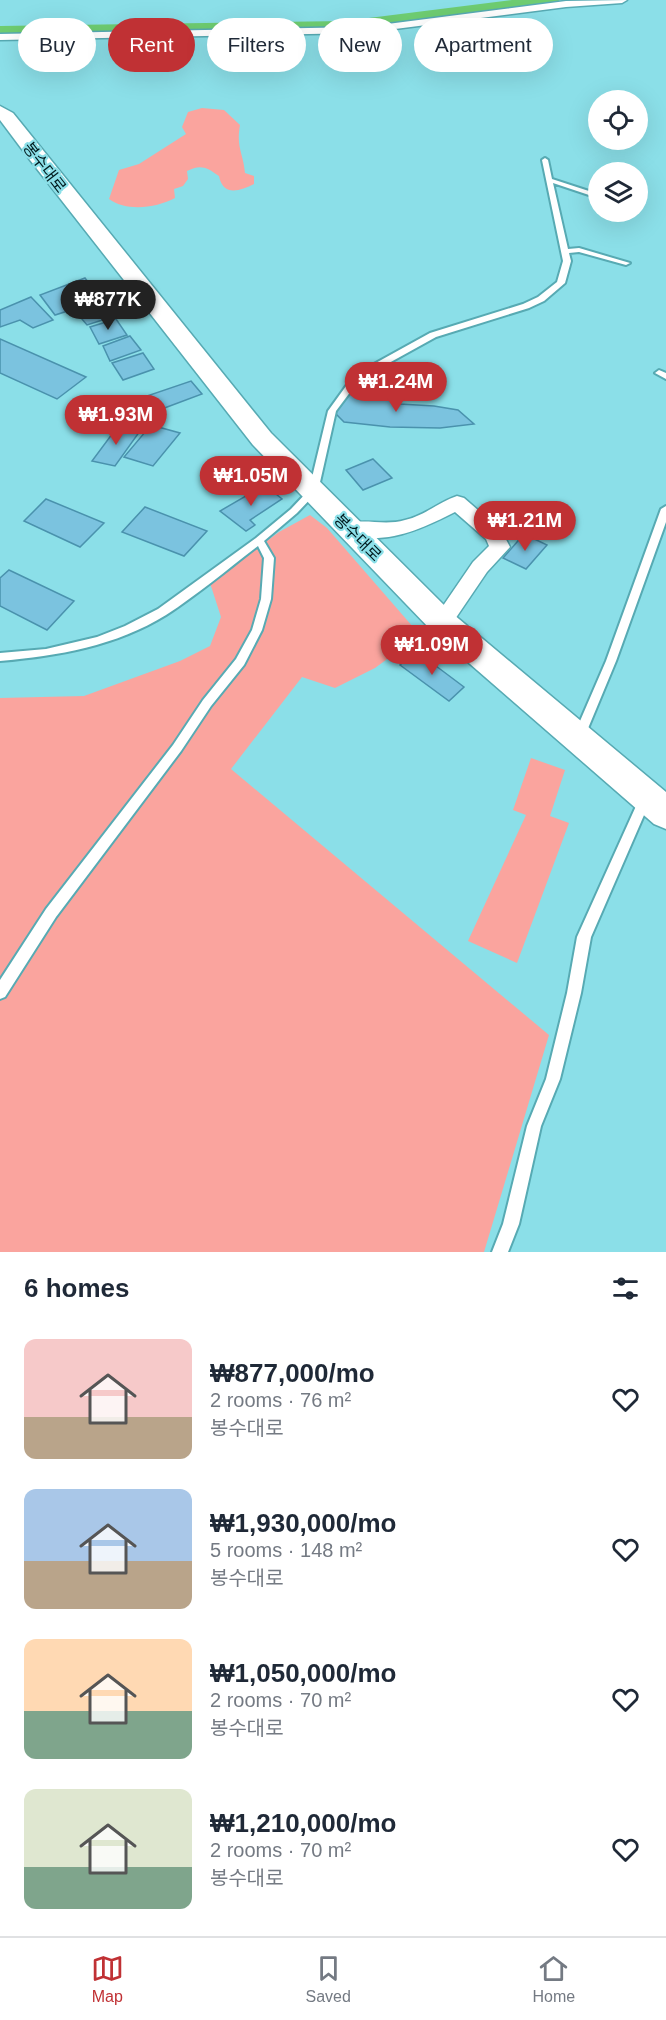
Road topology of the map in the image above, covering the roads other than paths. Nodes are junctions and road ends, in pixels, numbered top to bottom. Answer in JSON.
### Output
{"nodes":[{"id":1,"x":511,"y":0,"type":"edge"},
{"id":2,"x":622,"y":0,"type":"edge"},
{"id":3,"x":306,"y":20,"type":"edge"},
{"id":4,"x":0,"y":37,"type":"edge"},
{"id":5,"x":0,"y":111,"type":"edge"},
{"id":6,"x":0,"y":128,"type":"edge"},
{"id":7,"x":36,"y":156,"type":"junction"},
{"id":8,"x":545,"y":160,"type":"dead end"},
{"id":9,"x":550,"y":180,"type":"junction"},
{"id":10,"x":588,"y":193,"type":"edge"},
{"id":11,"x":565,"y":250,"type":"junction"},
{"id":12,"x":626,"y":264,"type":"dead end"},
{"id":13,"x":313,"y":491,"type":"junction"},
{"id":14,"x":666,"y":509,"type":"edge"},
{"id":15,"x":351,"y":529,"type":"junction"},
{"id":16,"x":259,"y":540,"type":"junction"},
{"id":17,"x":442,"y":622,"type":"junction"},
{"id":18,"x":0,"y":657,"type":"edge"},
{"id":19,"x":579,"y":738,"type":"junction"},
{"id":20,"x":656,"y":804,"type":"edge"},
{"id":21,"x":0,"y":992,"type":"edge"},
{"id":22,"x":500,"y":1252,"type":"edge"}],
"edges":[{"from":1,"to":3,"type":"street"},
{"from":2,"to":4,"type":"street"},
{"from":5,"to":7,"type":"main road","name":"봉수대로"},
{"from":6,"to":7,"type":"main road"},
{"from":7,"to":13,"type":"main road","name":"봉수대로"},
{"from":8,"to":9,"type":"lane"},
{"from":9,"to":10,"type":"lane"},
{"from":9,"to":11,"type":"lane"},
{"from":11,"to":12,"type":"lane"},
{"from":11,"to":13,"type":"lane"},
{"from":13,"to":15,"type":"main road","name":"봉수대로"},
{"from":13,"to":16,"type":"lane"},
{"from":14,"to":19,"type":"lane"},
{"from":15,"to":17,"type":"main road","name":"봉수대로"},
{"from":15,"to":17,"type":"street"},
{"from":16,"to":18,"type":"lane"},
{"from":16,"to":21,"type":"lane"},
{"from":17,"to":19,"type":"main road","name":"봉수대로"},
{"from":19,"to":20,"type":"main road","name":"봉수대로"},
{"from":20,"to":22,"type":"lane"}]}
